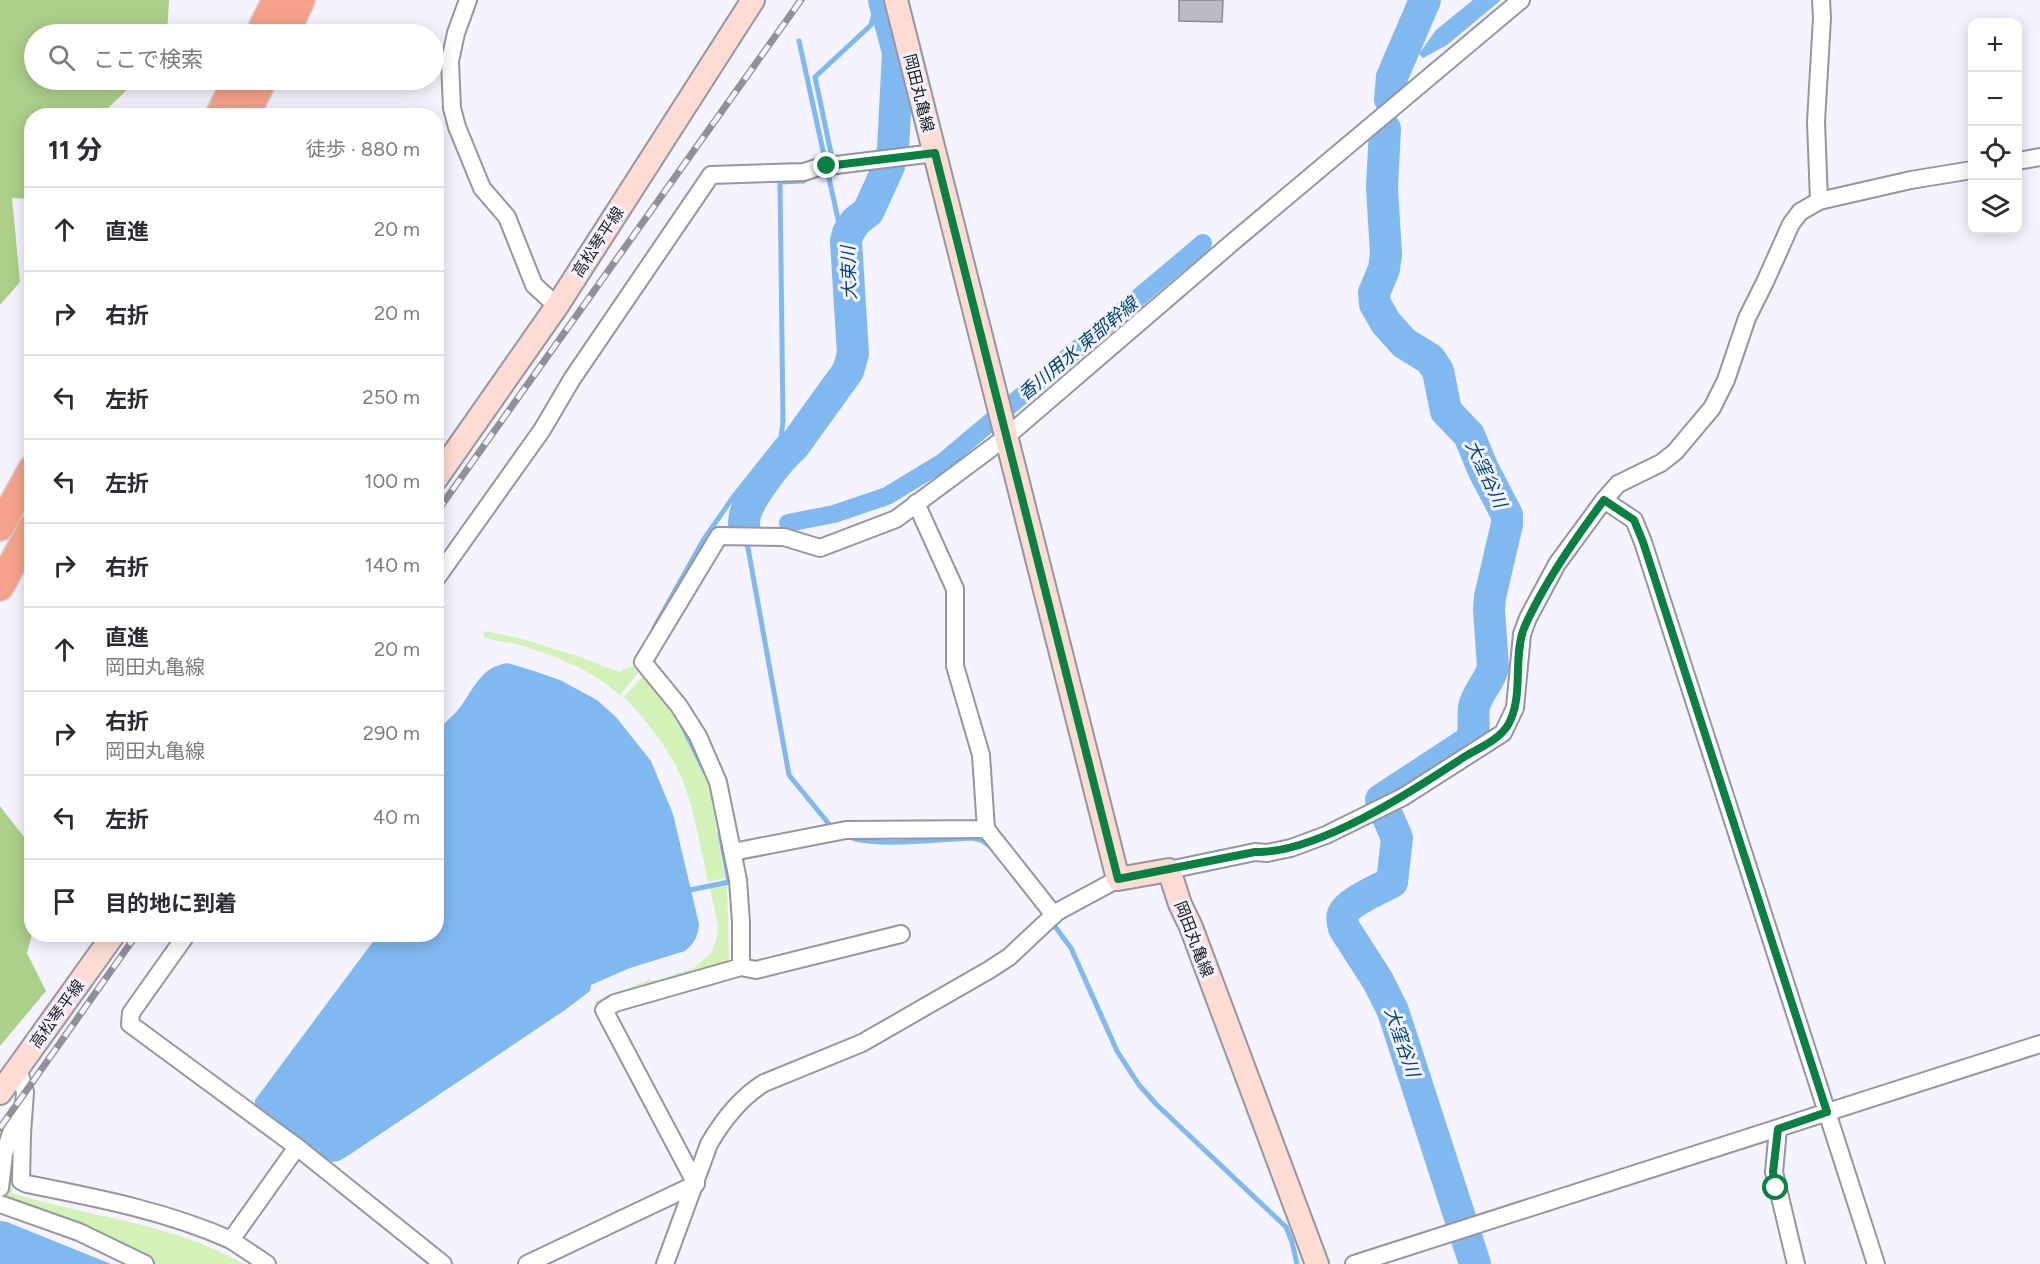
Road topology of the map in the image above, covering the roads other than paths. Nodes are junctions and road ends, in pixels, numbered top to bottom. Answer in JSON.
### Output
{"nodes":[{"id":1,"x":276,"y":0,"type":"edge"},
{"id":2,"x":301,"y":0,"type":"edge"},
{"id":3,"x":468,"y":0,"type":"edge"},
{"id":4,"x":753,"y":0,"type":"edge"},
{"id":5,"x":896,"y":0,"type":"edge"},
{"id":6,"x":1521,"y":0,"type":"edge"},
{"id":7,"x":1821,"y":0,"type":"edge"},
{"id":8,"x":264,"y":24,"type":"edge"},
{"id":9,"x":290,"y":24,"type":"edge"},
{"id":10,"x":231,"y":90,"type":"edge"},
{"id":11,"x":258,"y":90,"type":"edge"},
{"id":12,"x":223,"y":108,"type":"edge"},
{"id":13,"x":249,"y":108,"type":"edge"},
{"id":14,"x":935,"y":153,"type":"junction"},
{"id":15,"x":2040,"y":157,"type":"edge"},
{"id":16,"x":2022,"y":160,"type":"edge"},
{"id":17,"x":1968,"y":171,"type":"edge"},
{"id":18,"x":1819,"y":201,"type":"junction"},
{"id":19,"x":557,"y":306,"type":"junction"},
{"id":20,"x":1004,"y":432,"type":"junction"},
{"id":21,"x":444,"y":467,"type":"edge"},
{"id":22,"x":24,"y":484,"type":"edge"},
{"id":23,"x":1604,"y":500,"type":"junction"},
{"id":24,"x":916,"y":503,"type":"junction"},
{"id":25,"x":0,"y":527,"type":"edge"},
{"id":26,"x":24,"y":542,"type":"edge"},
{"id":27,"x":444,"y":568,"type":"edge"},
{"id":28,"x":0,"y":587,"type":"edge"},
{"id":29,"x":986,"y":829,"type":"junction"},
{"id":30,"x":733,"y":852,"type":"junction"},
{"id":31,"x":1169,"y":870,"type":"junction"},
{"id":32,"x":1118,"y":879,"type":"junction"},
{"id":33,"x":1050,"y":919,"type":"junction"},
{"id":34,"x":901,"y":934,"type":"dead end"},
{"id":35,"x":108,"y":942,"type":"edge"},
{"id":36,"x":181,"y":942,"type":"edge"},
{"id":37,"x":741,"y":968,"type":"junction"},
{"id":38,"x":2040,"y":1044,"type":"edge"},
{"id":39,"x":18,"y":1068,"type":"junction"},
{"id":40,"x":25,"y":1092,"type":"junction"},
{"id":41,"x":0,"y":1094,"type":"edge"},
{"id":42,"x":1827,"y":1112,"type":"junction"},
{"id":43,"x":1778,"y":1129,"type":"junction"},
{"id":44,"x":297,"y":1147,"type":"junction"},
{"id":45,"x":696,"y":1184,"type":"junction"},
{"id":46,"x":0,"y":1188,"type":"edge"},
{"id":47,"x":0,"y":1204,"type":"edge"},
{"id":48,"x":231,"y":1240,"type":"junction"},
{"id":49,"x":145,"y":1264,"type":"edge"},
{"id":50,"x":267,"y":1264,"type":"edge"},
{"id":51,"x":442,"y":1264,"type":"edge"},
{"id":52,"x":527,"y":1264,"type":"edge"},
{"id":53,"x":665,"y":1264,"type":"edge"},
{"id":54,"x":1317,"y":1264,"type":"edge"},
{"id":55,"x":1354,"y":1264,"type":"edge"},
{"id":56,"x":1796,"y":1264,"type":"edge"},
{"id":57,"x":1876,"y":1264,"type":"edge"}],
"edges":[{"from":1,"to":8,"type":"highway"},
{"from":2,"to":9,"type":"highway"},
{"from":3,"to":19,"type":"street"},
{"from":4,"to":19,"type":"main road","name":"高松琴平線"},
{"from":5,"to":14,"type":"main road","name":"岡田丸亀線"},
{"from":6,"to":20,"type":"street"},
{"from":7,"to":18,"type":"street"},
{"from":10,"to":12,"type":"highway"},
{"from":11,"to":13,"type":"highway"},
{"from":14,"to":20,"type":"main road","name":"岡田丸亀線"},
{"from":14,"to":27,"type":"street"},
{"from":15,"to":16,"type":"street"},
{"from":17,"to":18,"type":"street"},
{"from":18,"to":23,"type":"street"},
{"from":19,"to":21,"type":"main road","name":"高松琴平線"},
{"from":20,"to":24,"type":"street"},
{"from":20,"to":32,"type":"main road","name":"岡田丸亀線"},
{"from":22,"to":25,"type":"highway"},
{"from":23,"to":31,"type":"street"},
{"from":23,"to":42,"type":"street"},
{"from":24,"to":29,"type":"street"},
{"from":24,"to":30,"type":"street"},
{"from":26,"to":28,"type":"highway"},
{"from":29,"to":30,"type":"street"},
{"from":29,"to":33,"type":"street"},
{"from":30,"to":37,"type":"street"},
{"from":31,"to":32,"type":"main road"},
{"from":31,"to":54,"type":"main road","name":"岡田丸亀線"},
{"from":32,"to":33,"type":"street"},
{"from":33,"to":45,"type":"street"},
{"from":34,"to":37,"type":"street"},
{"from":35,"to":39,"type":"main road","name":"高松琴平線"},
{"from":36,"to":44,"type":"street"},
{"from":37,"to":45,"type":"street"},
{"from":38,"to":42,"type":"street"},
{"from":39,"to":40,"type":"street"},
{"from":39,"to":41,"type":"main road","name":"高松琴平線"},
{"from":40,"to":46,"type":"street"},
{"from":40,"to":48,"type":"street"},
{"from":42,"to":43,"type":"street"},
{"from":42,"to":57,"type":"street"},
{"from":43,"to":55,"type":"street"},
{"from":43,"to":56,"type":"street"},
{"from":44,"to":48,"type":"street"},
{"from":44,"to":51,"type":"street"},
{"from":45,"to":52,"type":"street"},
{"from":45,"to":53,"type":"street"},
{"from":47,"to":49,"type":"street"},
{"from":48,"to":50,"type":"street"}]}
